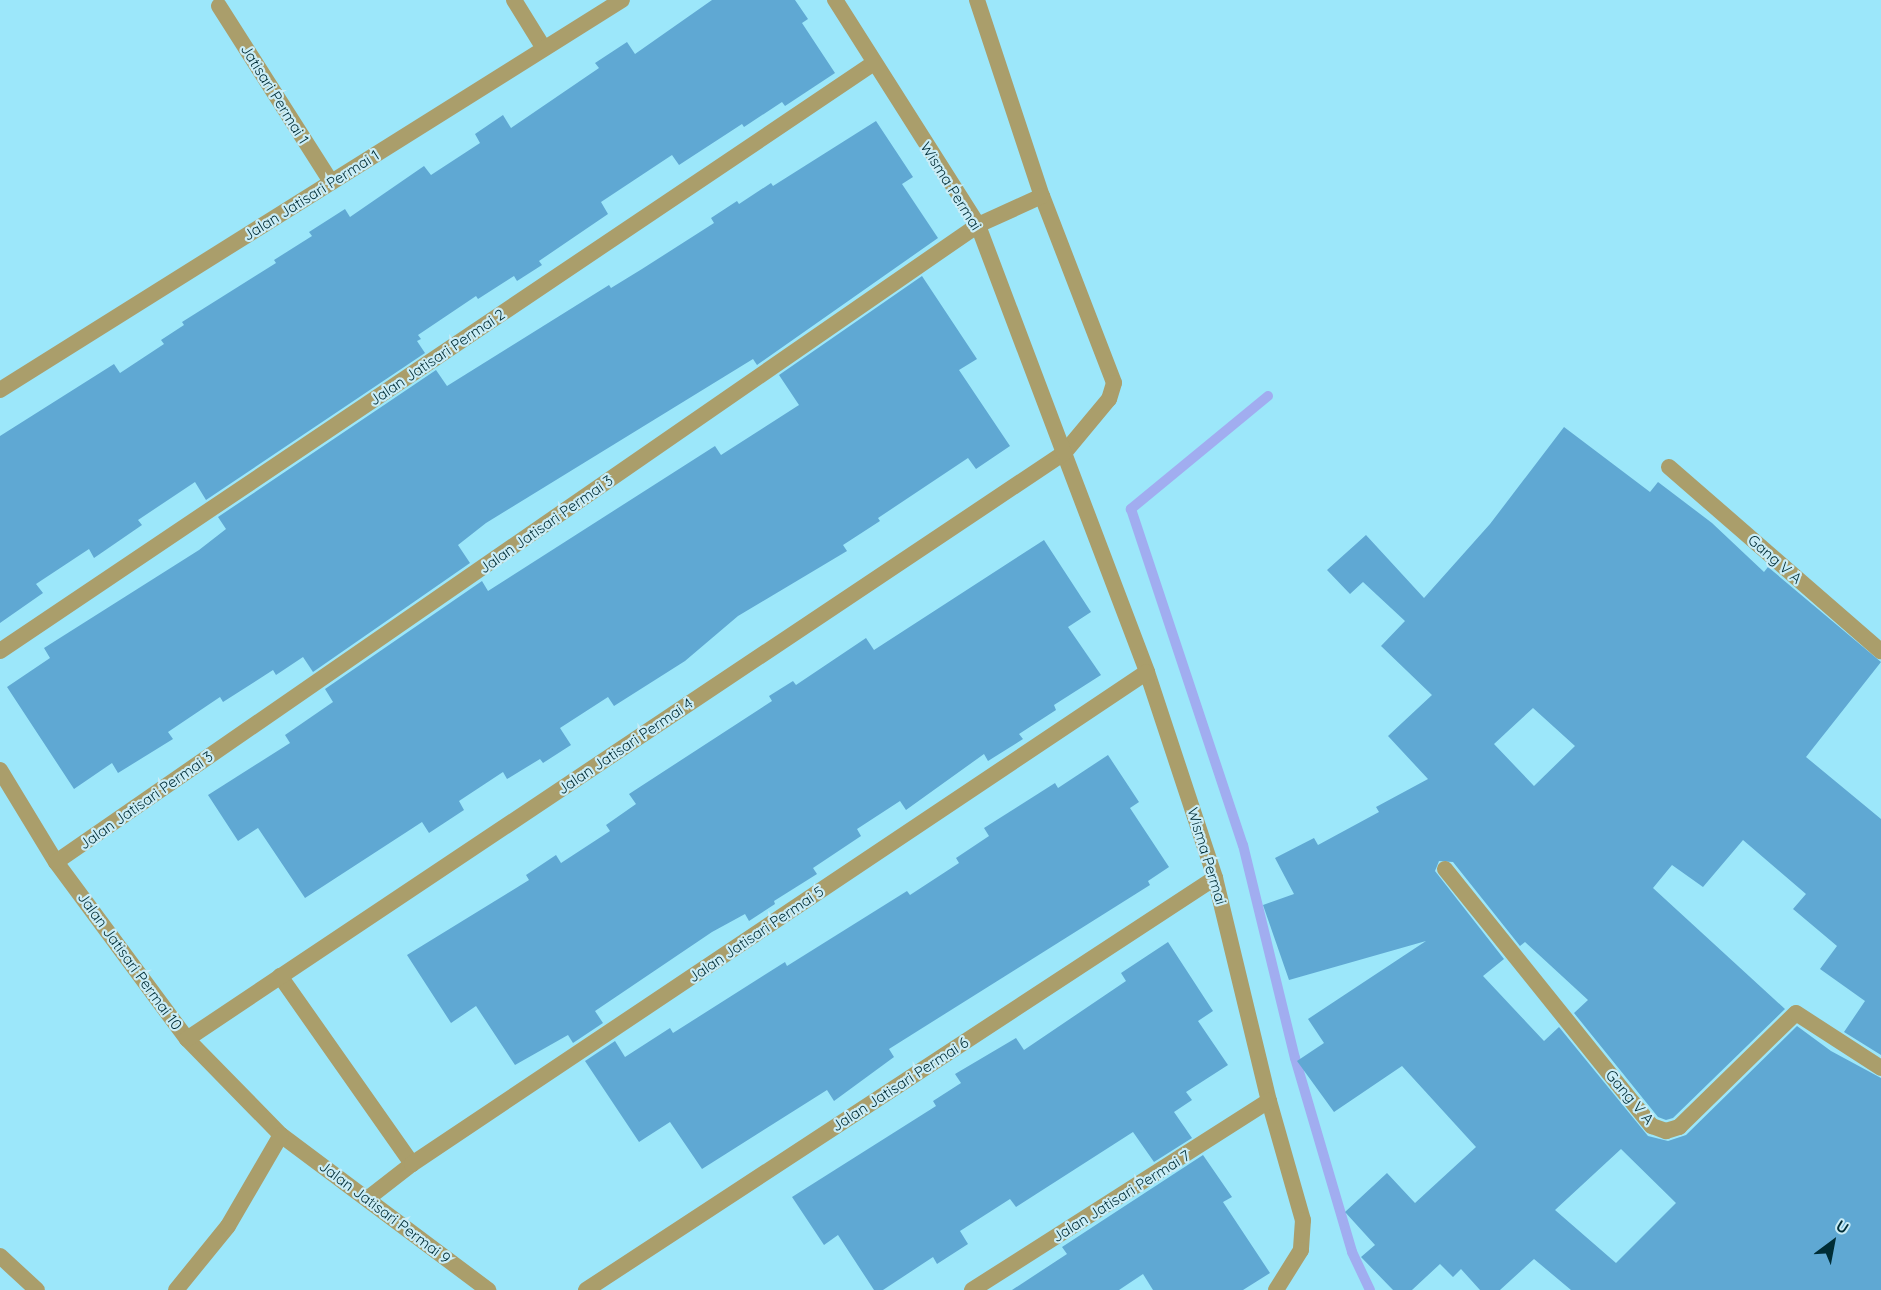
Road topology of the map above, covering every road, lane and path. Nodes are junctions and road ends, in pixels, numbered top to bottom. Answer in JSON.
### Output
{"nodes":[{"id":1,"x":514,"y":0,"type":"edge"},
{"id":2,"x":622,"y":0,"type":"edge"},
{"id":3,"x":835,"y":0,"type":"edge"},
{"id":4,"x":979,"y":1,"type":"edge"},
{"id":5,"x":219,"y":6,"type":"dead end"},
{"id":6,"x":543,"y":47,"type":"junction"},
{"id":7,"x":874,"y":63,"type":"junction"},
{"id":8,"x":331,"y":182,"type":"junction"},
{"id":9,"x":1042,"y":196,"type":"junction"},
{"id":10,"x":978,"y":225,"type":"junction"},
{"id":11,"x":0,"y":390,"type":"edge"},
{"id":12,"x":1064,"y":453,"type":"junction"},
{"id":13,"x":1669,"y":467,"type":"dead end"},
{"id":14,"x":0,"y":651,"type":"edge"},
{"id":15,"x":1881,"y":651,"type":"edge"},
{"id":16,"x":1147,"y":672,"type":"junction"},
{"id":17,"x":0,"y":770,"type":"edge"},
{"id":18,"x":56,"y":862,"type":"junction"},
{"id":19,"x":1445,"y":869,"type":"dead end"},
{"id":20,"x":1215,"y":878,"type":"junction"},
{"id":21,"x":280,"y":976,"type":"junction"},
{"id":22,"x":187,"y":1039,"type":"junction"},
{"id":23,"x":1881,"y":1068,"type":"edge"},
{"id":24,"x":1269,"y":1101,"type":"junction"},
{"id":25,"x":281,"y":1135,"type":"junction"},
{"id":26,"x":412,"y":1164,"type":"junction"},
{"id":27,"x":367,"y":1199,"type":"junction"},
{"id":28,"x":0,"y":1256,"type":"edge"},
{"id":29,"x":37,"y":1290,"type":"edge"},
{"id":30,"x":176,"y":1290,"type":"edge"},
{"id":31,"x":488,"y":1290,"type":"edge"},
{"id":32,"x":586,"y":1290,"type":"edge"},
{"id":33,"x":972,"y":1290,"type":"edge"},
{"id":34,"x":1276,"y":1290,"type":"edge"}],
"edges":[{"from":1,"to":6,"type":"street"},
{"from":2,"to":6,"type":"street","name":"Jalan Jatisari Permai 1"},
{"from":3,"to":7,"type":"street","name":"Wisma Permai"},
{"from":4,"to":9,"type":"street"},
{"from":5,"to":8,"type":"street","name":"Jatisari Permai 1"},
{"from":6,"to":8,"type":"street","name":"Jalan Jatisari Permai 1"},
{"from":7,"to":10,"type":"street","name":"Wisma Permai"},
{"from":7,"to":14,"type":"street","name":"Jalan Jatisari Permai 2"},
{"from":8,"to":11,"type":"street","name":"Jalan Jatisari Permai 1"},
{"from":9,"to":10,"type":"street","name":"Jalan Jatisari Permai 3"},
{"from":9,"to":12,"type":"street"},
{"from":10,"to":12,"type":"street","name":"Wisma Permai"},
{"from":10,"to":18,"type":"street","name":"Jalan Jatisari Permai 3"},
{"from":12,"to":16,"type":"street","name":"Wisma Permai"},
{"from":12,"to":21,"type":"street","name":"Jalan Jatisari Permai 4"},
{"from":13,"to":15,"type":"street","name":"Gang V A"},
{"from":16,"to":20,"type":"street","name":"Wisma Permai"},
{"from":16,"to":26,"type":"street","name":"Jalan Jatisari Permai 5"},
{"from":17,"to":18,"type":"street","name":"Jalan Jatisari Permai 10"},
{"from":18,"to":22,"type":"street","name":"Jalan Jatisari Permai 10"},
{"from":19,"to":23,"type":"street","name":"Gang V A"},
{"from":20,"to":24,"type":"street","name":"Wisma Permai"},
{"from":20,"to":32,"type":"street","name":"Jalan Jatisari Permai 6"},
{"from":21,"to":22,"type":"street","name":"Jalan Jatisari Permai 4"},
{"from":21,"to":26,"type":"street"},
{"from":22,"to":25,"type":"street","name":"Jalan Jatisari Permai 10"},
{"from":24,"to":33,"type":"street","name":"Jalan Jatisari Permai 7"},
{"from":24,"to":34,"type":"street","name":"Wisma Permai"},
{"from":25,"to":27,"type":"street","name":"Jalan Jatisari Permai 9"},
{"from":25,"to":30,"type":"street"},
{"from":26,"to":27,"type":"street","name":"Jalan Jatisari Permai 5"},
{"from":27,"to":31,"type":"street","name":"Jalan Jatisari Permai 9"},
{"from":28,"to":29,"type":"street"}]}
